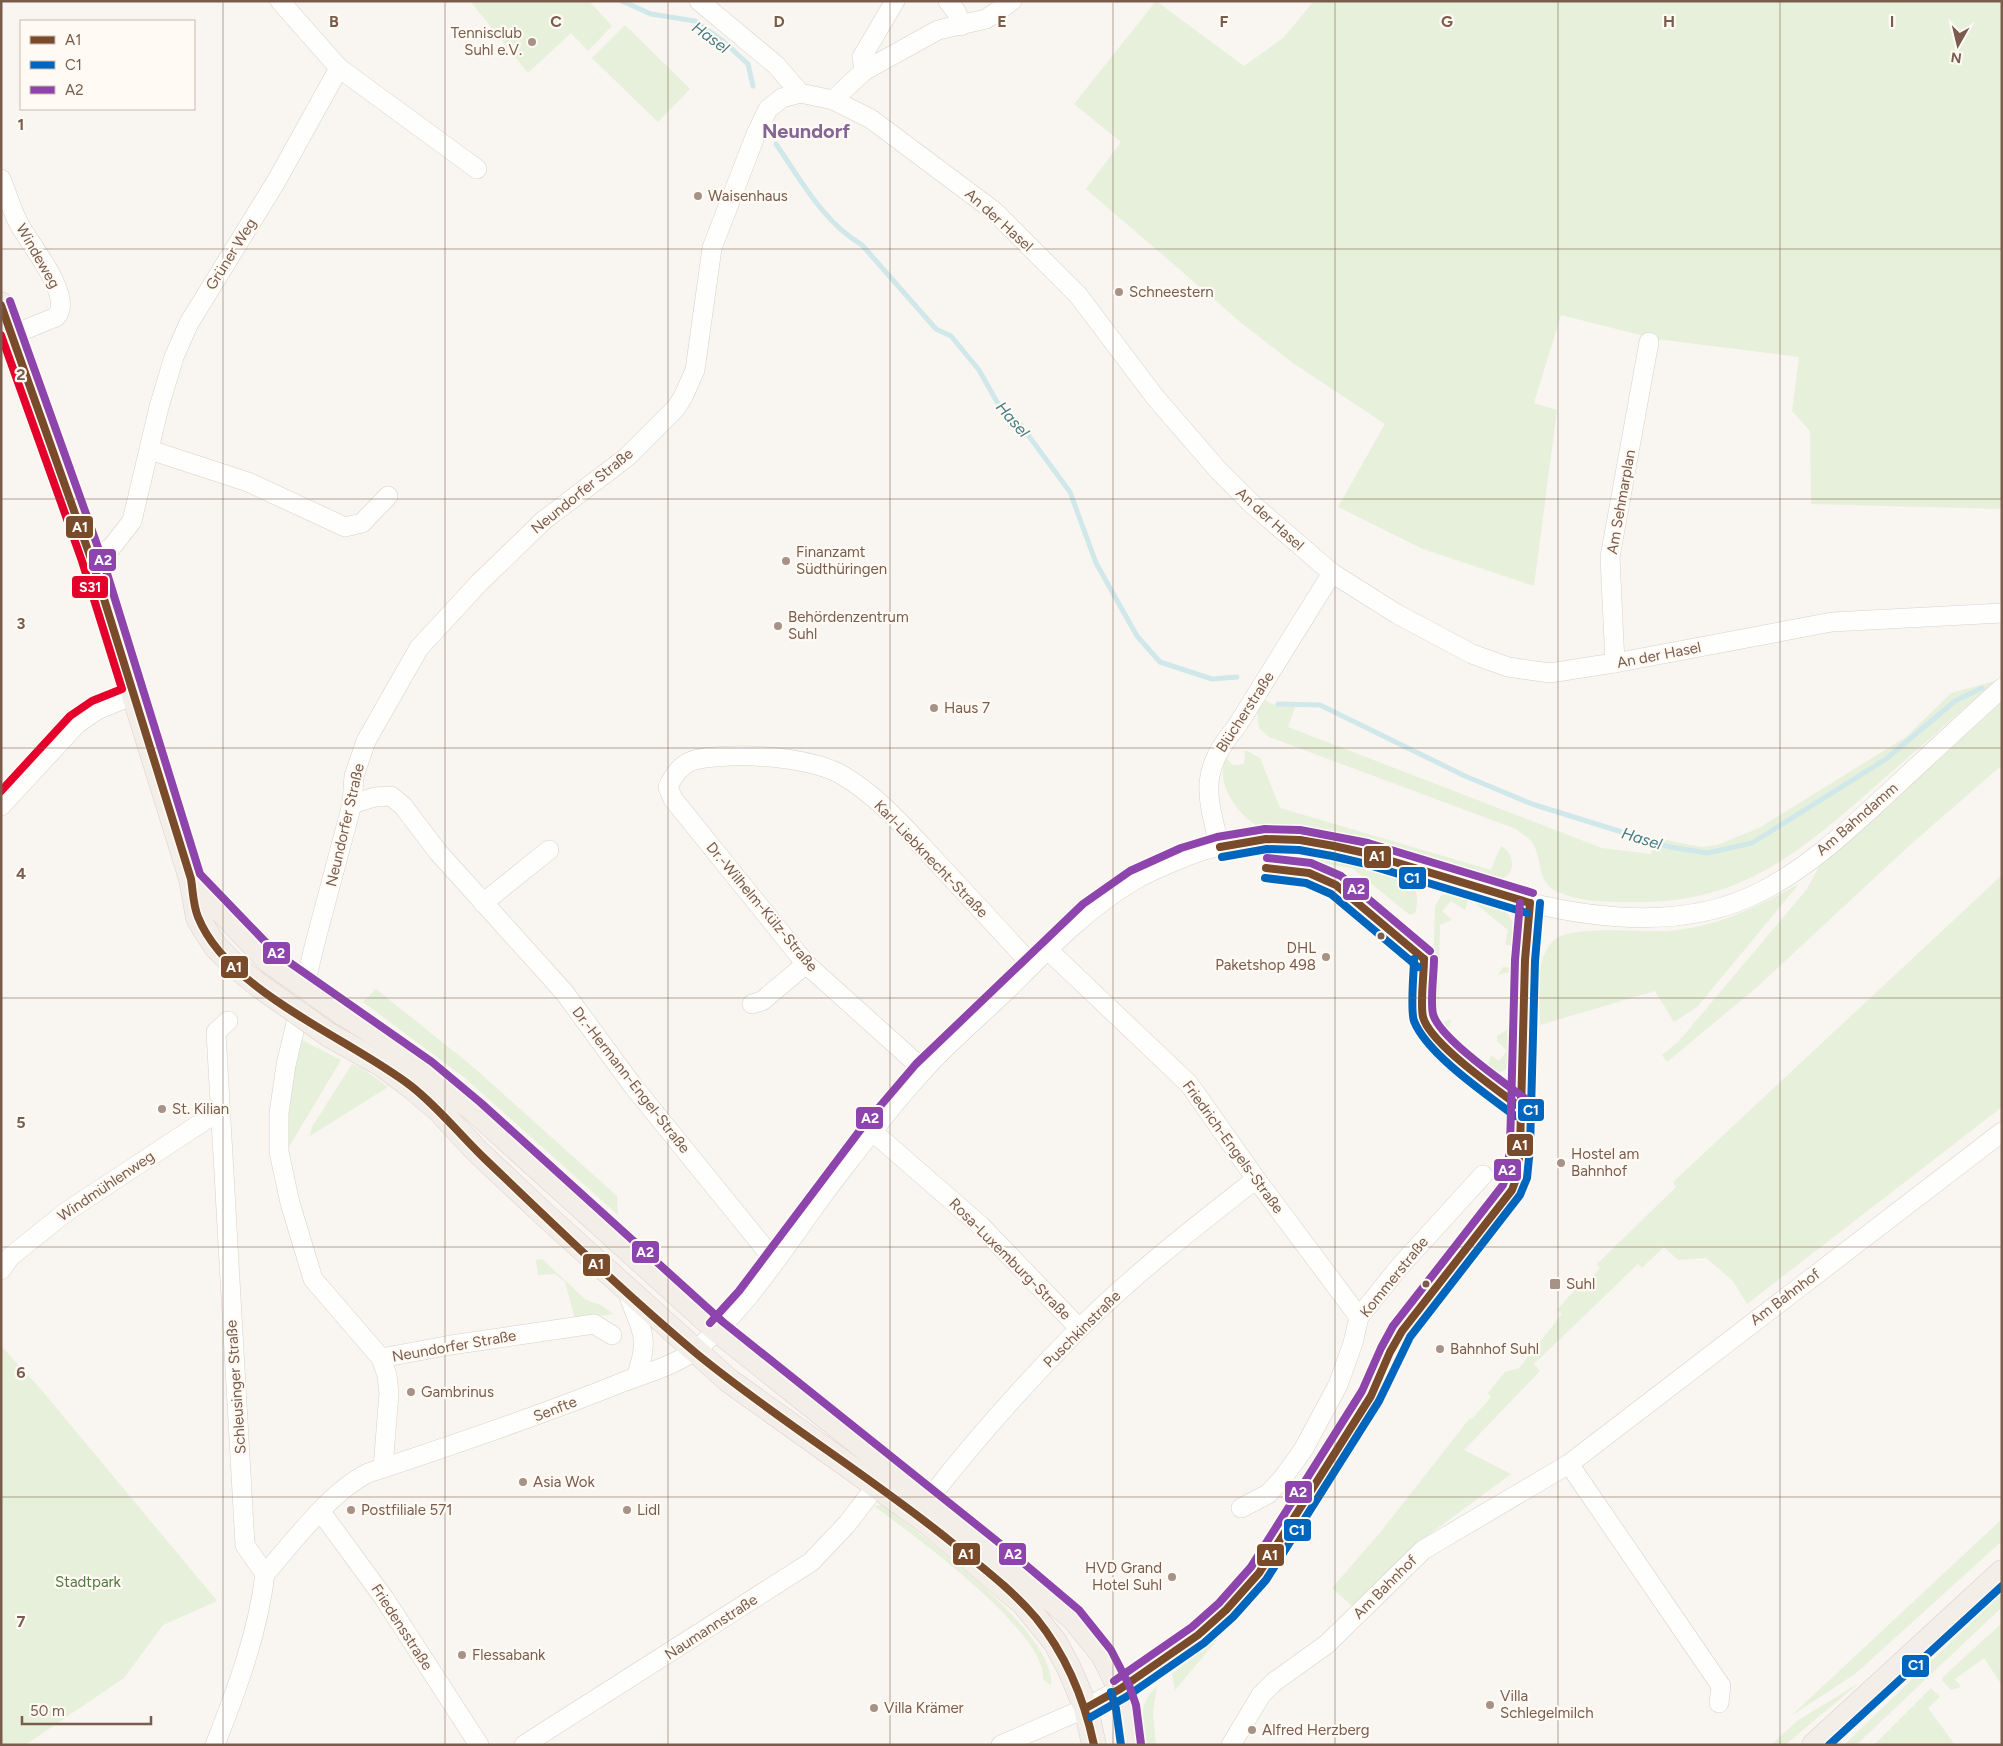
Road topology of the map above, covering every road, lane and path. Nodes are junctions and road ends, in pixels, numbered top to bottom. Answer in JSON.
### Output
{"nodes":[{"id":1,"x":280,"y":1,"type":"edge"},
{"id":2,"x":699,"y":1,"type":"edge"},
{"id":3,"x":895,"y":1,"type":"edge"},
{"id":4,"x":948,"y":1,"type":"edge"},
{"id":5,"x":1012,"y":1,"type":"edge"},
{"id":6,"x":961,"y":26,"type":"junction"},
{"id":7,"x":339,"y":68,"type":"junction"},
{"id":8,"x":864,"y":71,"type":"junction"},
{"id":9,"x":800,"y":93,"type":"junction"},
{"id":10,"x":833,"y":100,"type":"junction"},
{"id":11,"x":477,"y":169,"type":"dead end"},
{"id":12,"x":1,"y":178,"type":"edge"},
{"id":13,"x":1,"y":304,"type":"edge"},
{"id":14,"x":12,"y":335,"type":"junction"},
{"id":15,"x":1649,"y":342,"type":"dead end"},
{"id":16,"x":150,"y":450,"type":"junction"},
{"id":17,"x":388,"y":496,"type":"dead end"},
{"id":18,"x":91,"y":558,"type":"junction"},
{"id":19,"x":1332,"y":573,"type":"junction"},
{"id":20,"x":2002,"y":613,"type":"edge"},
{"id":21,"x":1615,"y":663,"type":"junction"},
{"id":22,"x":2002,"y":688,"type":"edge"},
{"id":23,"x":134,"y":695,"type":"junction"},
{"id":24,"x":673,"y":799,"type":"joint"},
{"id":25,"x":352,"y":804,"type":"junction"},
{"id":26,"x":1,"y":806,"type":"edge"},
{"id":27,"x":1220,"y":847,"type":"junction"},
{"id":28,"x":549,"y":850,"type":"dead end"},
{"id":29,"x":191,"y":879,"type":"junction"},
{"id":30,"x":1530,"y":903,"type":"junction"},
{"id":31,"x":483,"y":904,"type":"junction"},
{"id":32,"x":1048,"y":950,"type":"junction"},
{"id":33,"x":806,"y":964,"type":"junction"},
{"id":34,"x":1032,"y":965,"type":"junction"},
{"id":35,"x":752,"y":1004,"type":"dead end"},
{"id":36,"x":228,"y":1021,"type":"dead end"},
{"id":37,"x":924,"y":1070,"type":"junction"},
{"id":38,"x":219,"y":1110,"type":"junction"},
{"id":39,"x":872,"y":1131,"type":"junction"},
{"id":40,"x":2002,"y":1132,"type":"edge"},
{"id":41,"x":1483,"y":1176,"type":"dead end"},
{"id":42,"x":1256,"y":1179,"type":"junction"},
{"id":43,"x":774,"y":1260,"type":"junction"},
{"id":44,"x":1,"y":1270,"type":"edge"},
{"id":45,"x":627,"y":1290,"type":"junction"},
{"id":46,"x":1359,"y":1317,"type":"junction"},
{"id":47,"x":1079,"y":1328,"type":"junction"},
{"id":48,"x":717,"y":1330,"type":"junction"},
{"id":49,"x":612,"y":1335,"type":"dead end"},
{"id":50,"x":694,"y":1351,"type":"junction"},
{"id":51,"x":382,"y":1358,"type":"junction"},
{"id":52,"x":636,"y":1376,"type":"junction"},
{"id":53,"x":1569,"y":1464,"type":"junction"},
{"id":54,"x":383,"y":1468,"type":"junction"},
{"id":55,"x":877,"y":1485,"type":"junction"},
{"id":56,"x":928,"y":1500,"type":"junction"},
{"id":57,"x":1241,"y":1508,"type":"dead end"},
{"id":58,"x":321,"y":1512,"type":"junction"},
{"id":59,"x":2002,"y":1572,"type":"edge"},
{"id":60,"x":265,"y":1574,"type":"junction"},
{"id":61,"x":1120,"y":1689,"type":"junction"},
{"id":62,"x":1720,"y":1703,"type":"dead end"},
{"id":63,"x":1086,"y":1708,"type":"junction"},
{"id":64,"x":215,"y":1745,"type":"edge"},
{"id":65,"x":479,"y":1745,"type":"edge"},
{"id":66,"x":524,"y":1745,"type":"edge"},
{"id":67,"x":1001,"y":1745,"type":"edge"},
{"id":68,"x":1094,"y":1745,"type":"edge"},
{"id":69,"x":1132,"y":1745,"type":"edge"},
{"id":70,"x":1230,"y":1745,"type":"edge"},
{"id":71,"x":1814,"y":1745,"type":"edge"}],
"edges":[{"from":1,"to":7,"type":"street"},
{"from":2,"to":9,"type":"street"},
{"from":3,"to":8,"type":"street"},
{"from":4,"to":6,"type":"street"},
{"from":5,"to":6,"type":"street"},
{"from":6,"to":8,"type":"street"},
{"from":7,"to":11,"type":"street"},
{"from":7,"to":16,"type":"street","name":"Grüner Weg"},
{"from":8,"to":10,"type":"street"},
{"from":9,"to":10,"type":"street","name":"An der Hasel"},
{"from":9,"to":25,"type":"street","name":"Neundorfer Straße"},
{"from":10,"to":19,"type":"street","name":"An der Hasel"},
{"from":12,"to":14,"type":"street","name":"Windeweg"},
{"from":13,"to":14,"type":"main road"},
{"from":14,"to":18,"type":"main road"},
{"from":15,"to":21,"type":"street","name":"Am Sehmarplan"},
{"from":16,"to":17,"type":"street"},
{"from":16,"to":18,"type":"street","name":"Grüner Weg"},
{"from":18,"to":23,"type":"main road"},
{"from":19,"to":21,"type":"street","name":"An der Hasel"},
{"from":19,"to":27,"type":"street","name":"Blücherstraße"},
{"from":20,"to":21,"type":"street","name":"An der Hasel"},
{"from":22,"to":30,"type":"street","name":"Am Bahndamm"},
{"from":23,"to":26,"type":"street"},
{"from":23,"to":29,"type":"main road"},
{"from":24,"to":33,"type":"street","name":"Dr.-Wilhelm-Külz-Straße"},
{"from":24,"to":34,"type":"street","name":"Karl-Liebknecht-Straße"},
{"from":25,"to":31,"type":"street","name":"Dr.-Hermann-Engel-Straße"},
{"from":25,"to":51,"type":"street","name":"Neundorfer Straße"},
{"from":27,"to":30,"type":"street","name":"Am Bahndamm"},
{"from":27,"to":32,"type":"street"},
{"from":28,"to":31,"type":"street"},
{"from":29,"to":45,"type":"main road","bridge":true},
{"from":29,"to":48,"type":"main road","bridge":true},
{"from":30,"to":61,"type":"street"},
{"from":31,"to":43,"type":"street","name":"Dr.-Hermann-Engel-Straße"},
{"from":32,"to":34,"type":"street"},
{"from":32,"to":42,"type":"street","name":"Friedrich-Engels-Straße"},
{"from":33,"to":35,"type":"street"},
{"from":33,"to":37,"type":"street","name":"Dr.-Wilhelm-Külz-Straße"},
{"from":34,"to":37,"type":"street"},
{"from":36,"to":38,"type":"street","name":"Schleusinger Straße"},
{"from":37,"to":39,"type":"street"},
{"from":38,"to":44,"type":"street","name":"Windmühlenweg"},
{"from":38,"to":60,"type":"street","name":"Schleusinger Straße"},
{"from":39,"to":43,"type":"street"},
{"from":39,"to":47,"type":"street","name":"Rosa-Luxemburg-Straße"},
{"from":40,"to":53,"type":"street","name":"Am Bahnhof"},
{"from":41,"to":46,"type":"street","name":"Kommerstraße"},
{"from":42,"to":46,"type":"street","name":"Friedrich-Engels-Straße"},
{"from":42,"to":47,"type":"street","name":"Puschkinstraße"},
{"from":43,"to":48,"type":"street"},
{"from":45,"to":50,"type":"main road"},
{"from":45,"to":52,"type":"street"},
{"from":46,"to":57,"type":"street","name":"Kommerstraße"},
{"from":47,"to":56,"type":"street","name":"Puschkinstraße"},
{"from":48,"to":50,"type":"street","name":"Senfte"},
{"from":48,"to":56,"type":"main road"},
{"from":49,"to":51,"type":"street","name":"Neundorfer Straße"},
{"from":50,"to":52,"type":"street","name":"Senfte"},
{"from":50,"to":55,"type":"main road"},
{"from":51,"to":54,"type":"street"},
{"from":52,"to":54,"type":"street","name":"Senfte"},
{"from":53,"to":62,"type":"street"},
{"from":53,"to":70,"type":"street","name":"Am Bahnhof"},
{"from":54,"to":58,"type":"street","name":"Senfte"},
{"from":55,"to":63,"type":"main road"},
{"from":55,"to":66,"type":"street","name":"Naumannstraße"},
{"from":56,"to":61,"type":"main road"},
{"from":58,"to":60,"type":"street","name":"Senfte"},
{"from":58,"to":65,"type":"street","name":"Friedensstraße"},
{"from":59,"to":71,"type":"main road"},
{"from":60,"to":64,"type":"street"},
{"from":61,"to":63,"type":"street"},
{"from":61,"to":69,"type":"main road"},
{"from":63,"to":67,"type":"street"},
{"from":63,"to":68,"type":"main road"}]}
